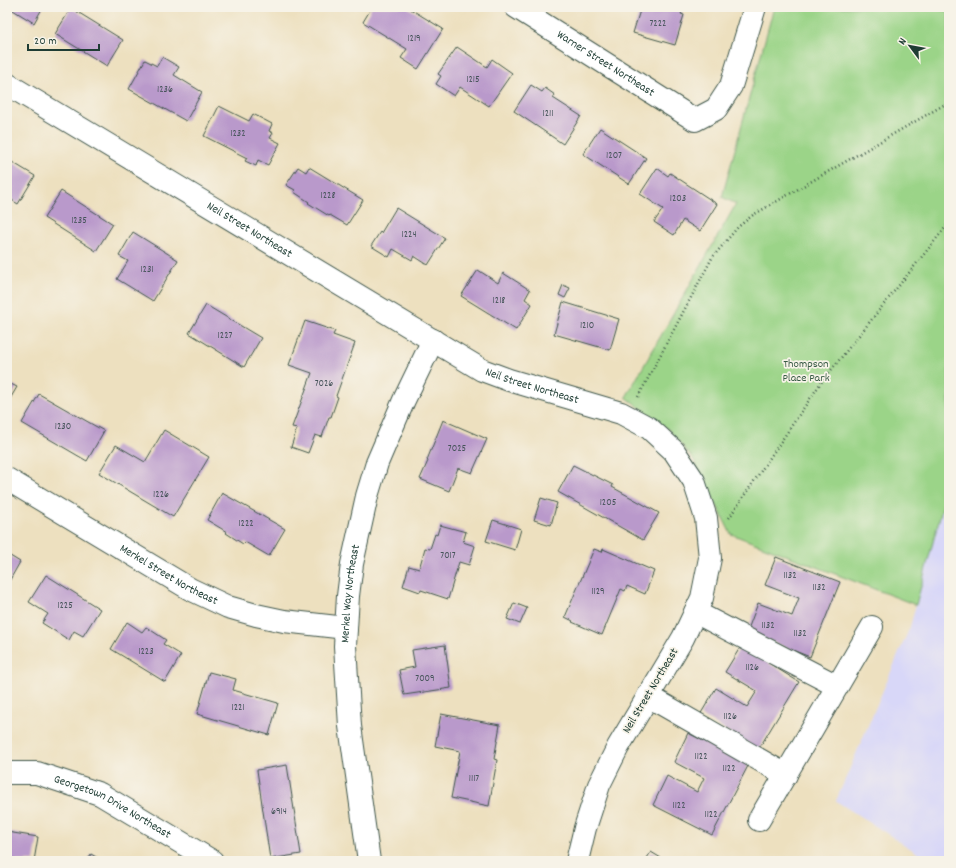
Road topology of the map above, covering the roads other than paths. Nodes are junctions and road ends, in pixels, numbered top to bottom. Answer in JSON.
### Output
{"nodes":[{"id":1,"x":516,"y":7,"type":"edge"},
{"id":2,"x":755,"y":7,"type":"edge"},
{"id":3,"x":7,"y":84,"type":"edge"},
{"id":4,"x":433,"y":340,"type":"junction"},
{"id":5,"x":7,"y":479,"type":"edge"},
{"id":6,"x":695,"y":612,"type":"junction"},
{"id":7,"x":872,"y":627,"type":"dead end"},
{"id":8,"x":346,"y":628,"type":"junction"},
{"id":9,"x":837,"y":686,"type":"junction"},
{"id":10,"x":648,"y":696,"type":"junction"},
{"id":11,"x":7,"y":773,"type":"edge"},
{"id":12,"x":786,"y":775,"type":"junction"},
{"id":13,"x":760,"y":820,"type":"dead end"},
{"id":14,"x":212,"y":861,"type":"edge"},
{"id":15,"x":369,"y":861,"type":"edge"},
{"id":16,"x":577,"y":861,"type":"edge"}],
"edges":[{"from":1,"to":2,"type":"street","name":"Warner Street Northeast"},
{"from":3,"to":4,"type":"street","name":"Neil Street Northeast"},
{"from":4,"to":6,"type":"street","name":"Neil Street Northeast"},
{"from":4,"to":8,"type":"street","name":"Merkel Way Northeast"},
{"from":5,"to":8,"type":"street","name":"Merkel Street Northeast"},
{"from":6,"to":9,"type":"street"},
{"from":6,"to":10,"type":"street","name":"Neil Street Northeast"},
{"from":7,"to":9,"type":"street"},
{"from":8,"to":15,"type":"street","name":"Merkel Way Northeast"},
{"from":9,"to":12,"type":"street"},
{"from":10,"to":12,"type":"street"},
{"from":10,"to":16,"type":"street","name":"Neil Street Northeast"},
{"from":11,"to":14,"type":"street","name":"Georgetown Drive Northeast"},
{"from":12,"to":13,"type":"street"}]}
